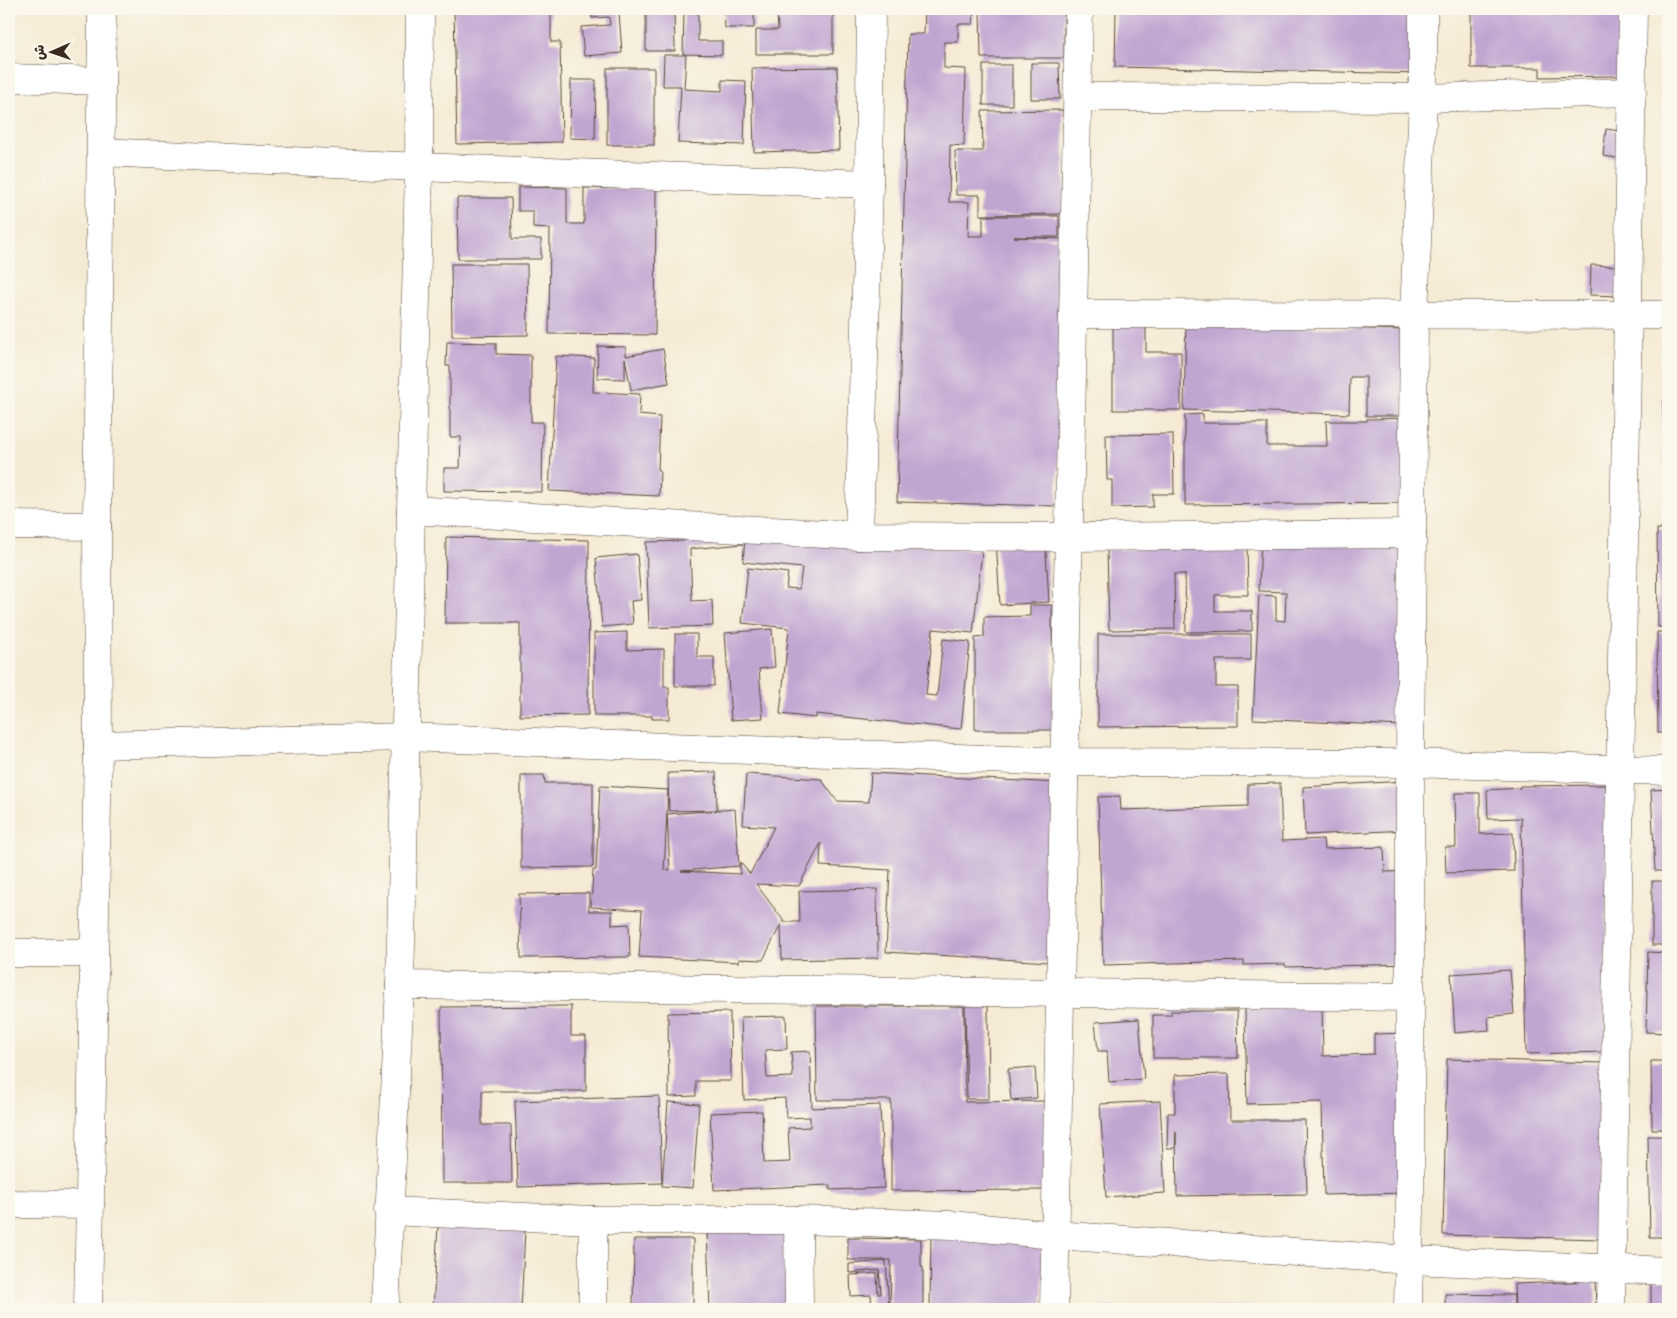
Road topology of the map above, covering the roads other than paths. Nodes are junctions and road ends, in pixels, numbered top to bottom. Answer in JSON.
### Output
{"nodes":[{"id":1,"x":102,"y":9,"type":"edge"},
{"id":2,"x":420,"y":9,"type":"edge"},
{"id":3,"x":871,"y":9,"type":"edge"},
{"id":4,"x":1079,"y":9,"type":"edge"},
{"id":5,"x":1423,"y":9,"type":"edge"},
{"id":6,"x":1633,"y":9,"type":"edge"},
{"id":7,"x":9,"y":78,"type":"edge"},
{"id":8,"x":100,"y":81,"type":"junction"},
{"id":9,"x":1632,"y":92,"type":"junction"},
{"id":10,"x":1077,"y":97,"type":"junction"},
{"id":11,"x":1423,"y":98,"type":"junction"},
{"id":12,"x":101,"y":152,"type":"junction"},
{"id":13,"x":420,"y":168,"type":"junction"},
{"id":14,"x":868,"y":184,"type":"junction"},
{"id":15,"x":1073,"y":314,"type":"junction"},
{"id":16,"x":1629,"y":315,"type":"junction"},
{"id":17,"x":1668,"y":315,"type":"edge"},
{"id":18,"x":1414,"y":316,"type":"junction"},
{"id":19,"x":411,"y":510,"type":"junction"},
{"id":20,"x":9,"y":525,"type":"edge"},
{"id":21,"x":97,"y":526,"type":"junction"},
{"id":22,"x":1412,"y":534,"type":"junction"},
{"id":23,"x":859,"y":536,"type":"junction"},
{"id":24,"x":1069,"y":537,"type":"junction"},
{"id":25,"x":406,"y":737,"type":"junction"},
{"id":26,"x":98,"y":745,"type":"junction"},
{"id":27,"x":1066,"y":762,"type":"junction"},
{"id":28,"x":1410,"y":763,"type":"junction"},
{"id":29,"x":1621,"y":771,"type":"junction"},
{"id":30,"x":1668,"y":771,"type":"edge"},
{"id":31,"x":9,"y":952,"type":"edge"},
{"id":32,"x":94,"y":953,"type":"junction"},
{"id":33,"x":400,"y":985,"type":"junction"},
{"id":34,"x":1059,"y":993,"type":"junction"},
{"id":35,"x":1411,"y":998,"type":"junction"},
{"id":36,"x":9,"y":1204,"type":"edge"},
{"id":37,"x":90,"y":1205,"type":"junction"},
{"id":38,"x":388,"y":1211,"type":"junction"},
{"id":39,"x":593,"y":1220,"type":"junction"},
{"id":40,"x":798,"y":1220,"type":"junction"},
{"id":41,"x":1056,"y":1235,"type":"junction"},
{"id":42,"x":1409,"y":1260,"type":"junction"},
{"id":43,"x":1612,"y":1268,"type":"junction"},
{"id":44,"x":1668,"y":1271,"type":"edge"},
{"id":45,"x":88,"y":1309,"type":"edge"},
{"id":46,"x":384,"y":1309,"type":"edge"},
{"id":47,"x":592,"y":1309,"type":"edge"},
{"id":48,"x":799,"y":1309,"type":"edge"},
{"id":49,"x":1054,"y":1309,"type":"edge"},
{"id":50,"x":1408,"y":1309,"type":"edge"},
{"id":51,"x":1611,"y":1309,"type":"edge"}],
"edges":[{"from":1,"to":8,"type":"street"},
{"from":2,"to":13,"type":"street"},
{"from":3,"to":14,"type":"street"},
{"from":4,"to":10,"type":"street"},
{"from":5,"to":11,"type":"street"},
{"from":6,"to":9,"type":"street"},
{"from":7,"to":8,"type":"street"},
{"from":8,"to":12,"type":"street"},
{"from":9,"to":11,"type":"street"},
{"from":9,"to":16,"type":"street"},
{"from":10,"to":11,"type":"street"},
{"from":10,"to":15,"type":"street"},
{"from":11,"to":18,"type":"street"},
{"from":12,"to":13,"type":"street"},
{"from":12,"to":21,"type":"street"},
{"from":13,"to":14,"type":"street"},
{"from":13,"to":19,"type":"street"},
{"from":14,"to":23,"type":"street"},
{"from":15,"to":18,"type":"street"},
{"from":15,"to":24,"type":"street"},
{"from":16,"to":17,"type":"street"},
{"from":16,"to":18,"type":"street"},
{"from":16,"to":29,"type":"street"},
{"from":18,"to":22,"type":"street"},
{"from":19,"to":23,"type":"street"},
{"from":19,"to":25,"type":"street"},
{"from":20,"to":21,"type":"street"},
{"from":21,"to":26,"type":"street"},
{"from":22,"to":24,"type":"street"},
{"from":22,"to":28,"type":"street"},
{"from":23,"to":24,"type":"street"},
{"from":24,"to":27,"type":"street"},
{"from":25,"to":26,"type":"street"},
{"from":25,"to":27,"type":"street"},
{"from":25,"to":33,"type":"street"},
{"from":26,"to":32,"type":"street"},
{"from":27,"to":28,"type":"street"},
{"from":27,"to":34,"type":"street"},
{"from":28,"to":29,"type":"street"},
{"from":28,"to":35,"type":"street"},
{"from":29,"to":30,"type":"street"},
{"from":29,"to":43,"type":"street"},
{"from":31,"to":32,"type":"street"},
{"from":32,"to":37,"type":"street"},
{"from":33,"to":34,"type":"street"},
{"from":33,"to":38,"type":"street"},
{"from":34,"to":35,"type":"street"},
{"from":34,"to":41,"type":"street"},
{"from":35,"to":42,"type":"street"},
{"from":36,"to":37,"type":"street"},
{"from":37,"to":45,"type":"street"},
{"from":38,"to":39,"type":"street"},
{"from":38,"to":46,"type":"street"},
{"from":39,"to":40,"type":"street"},
{"from":39,"to":47,"type":"street"},
{"from":40,"to":41,"type":"street"},
{"from":40,"to":48,"type":"street"},
{"from":41,"to":42,"type":"street"},
{"from":41,"to":49,"type":"street"},
{"from":42,"to":43,"type":"street"},
{"from":42,"to":50,"type":"street"},
{"from":43,"to":44,"type":"street"},
{"from":43,"to":51,"type":"street"}]}
